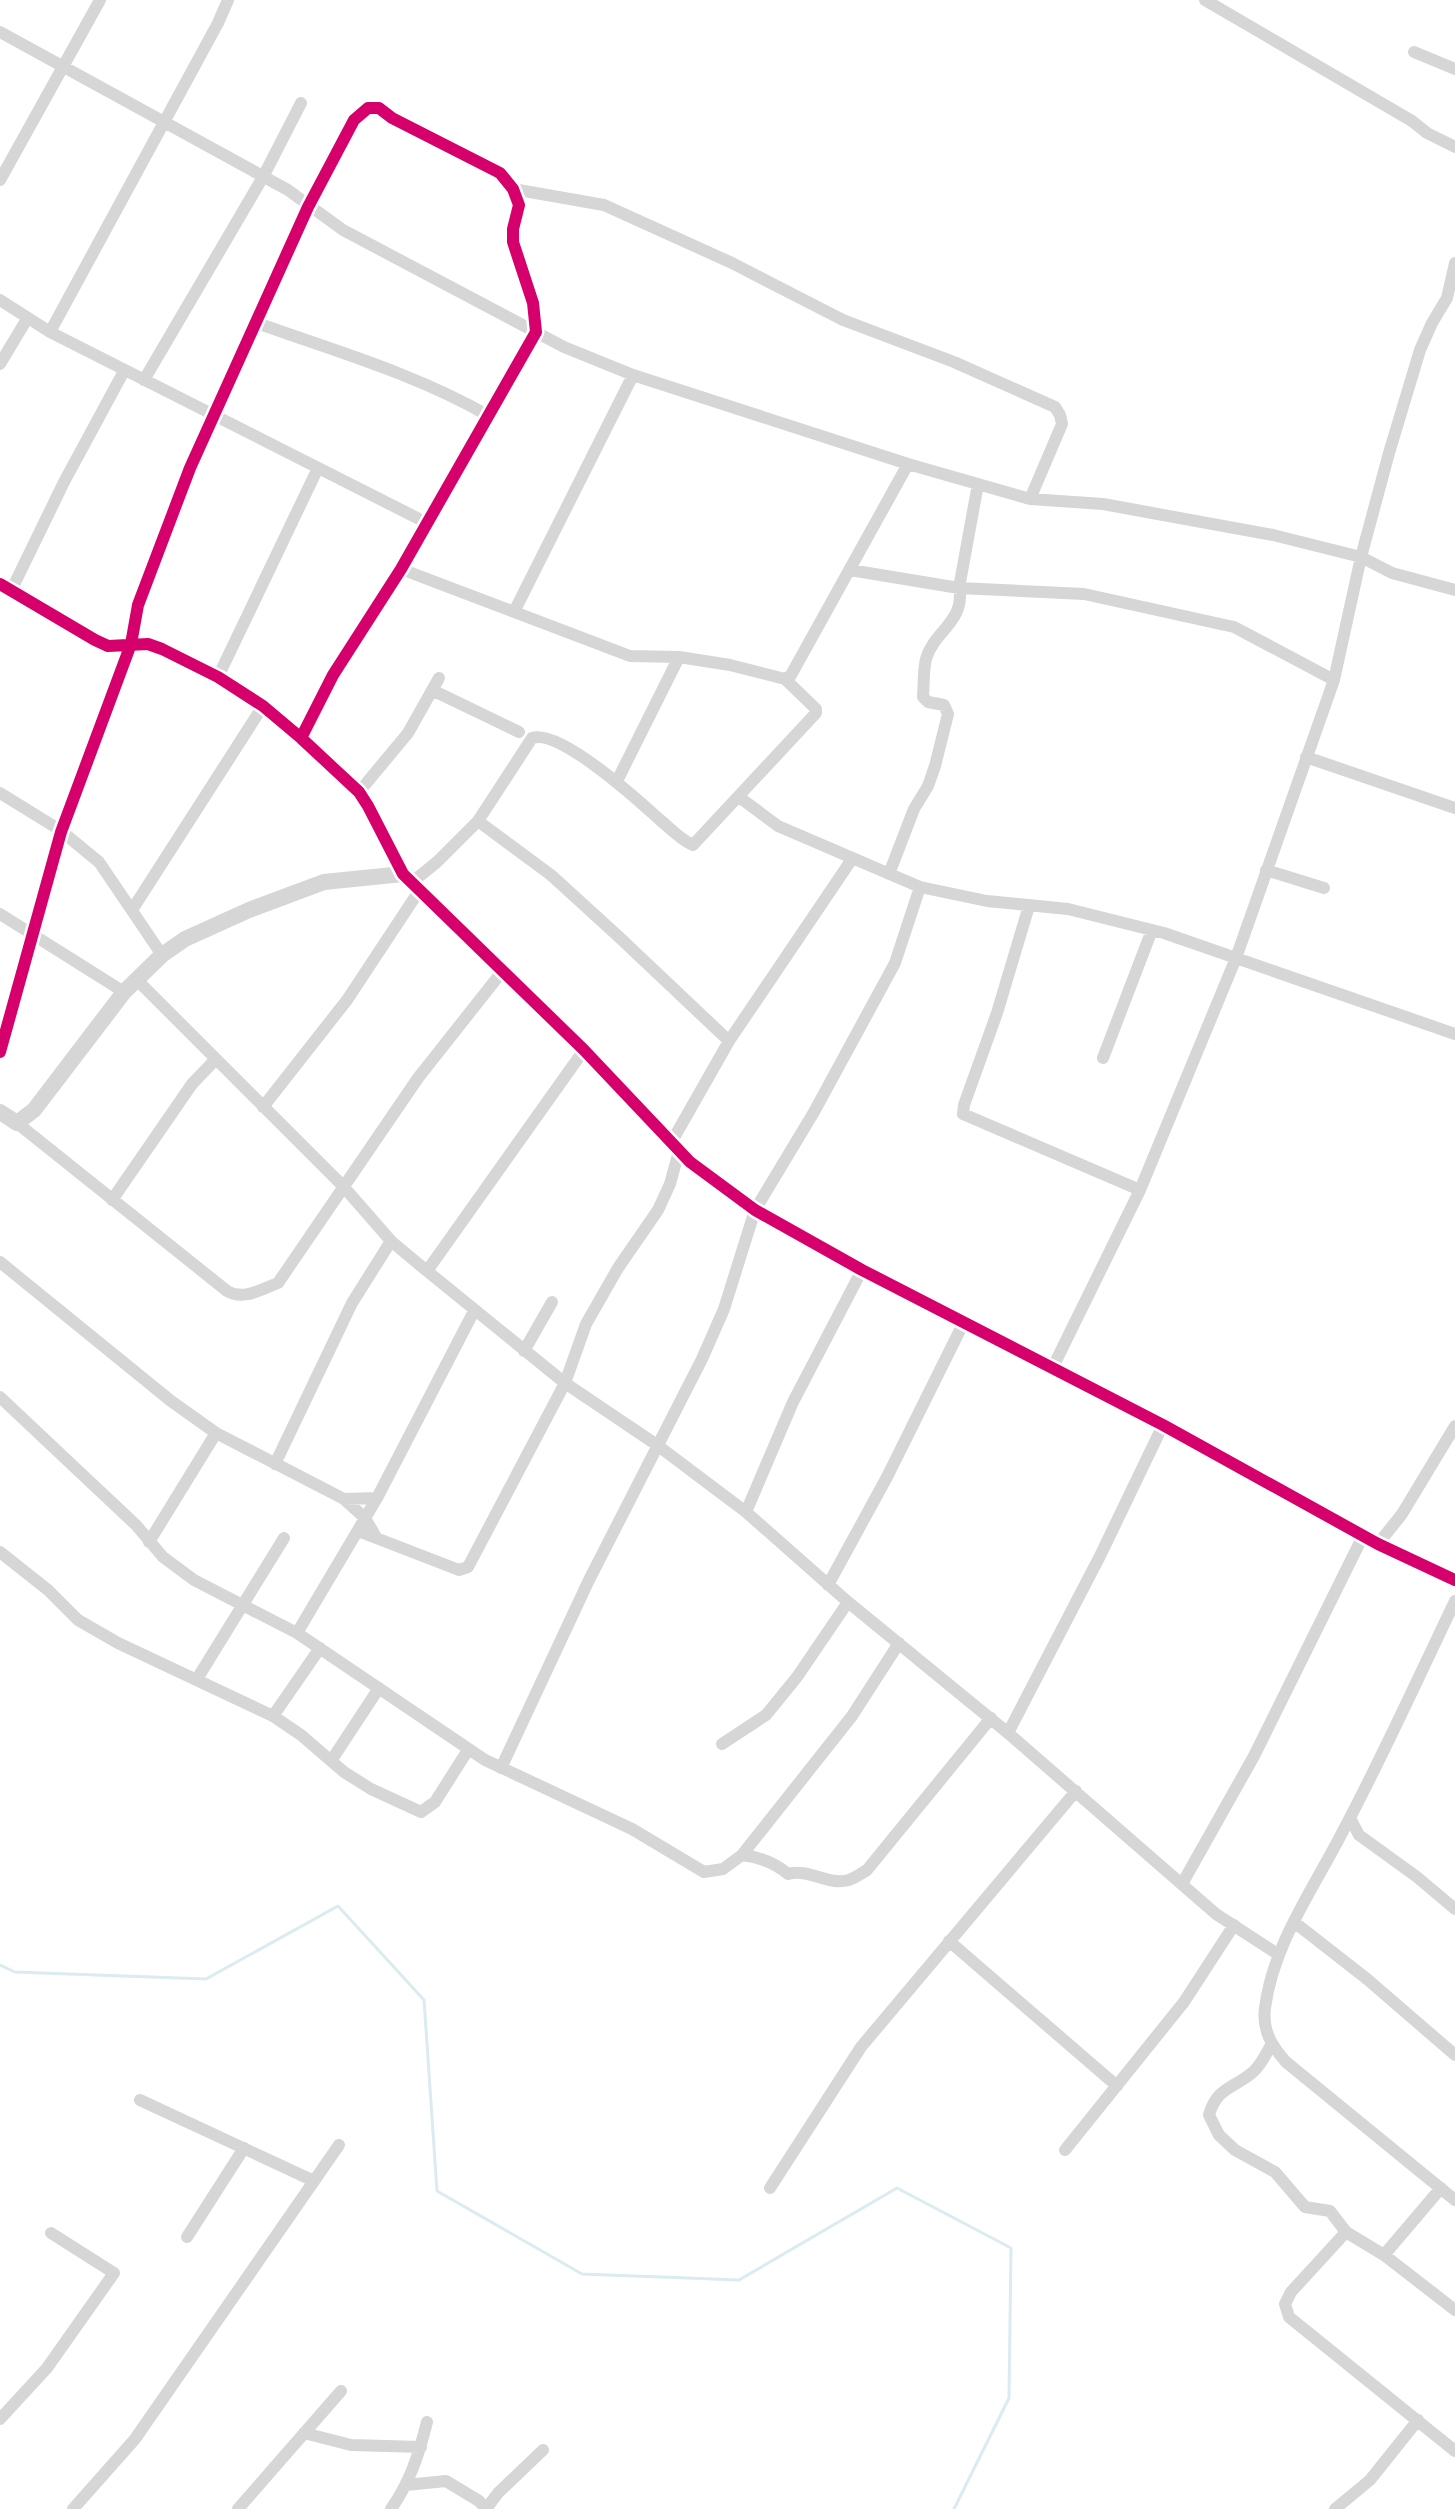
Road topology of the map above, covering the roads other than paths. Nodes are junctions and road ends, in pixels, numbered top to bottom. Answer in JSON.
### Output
{"nodes":[{"id":1,"x":100,"y":0,"type":"edge"},
{"id":2,"x":228,"y":0,"type":"edge"},
{"id":3,"x":1205,"y":0,"type":"edge"},
{"id":4,"x":0,"y":32,"type":"edge"},
{"id":5,"x":1414,"y":52,"type":"dead end"},
{"id":6,"x":62,"y":66,"type":"junction"},
{"id":7,"x":1455,"y":69,"type":"edge"},
{"id":8,"x":301,"y":103,"type":"dead end"},
{"id":9,"x":165,"y":122,"type":"junction"},
{"id":10,"x":1455,"y":147,"type":"edge"},
{"id":11,"x":263,"y":177,"type":"junction"},
{"id":12,"x":0,"y":180,"type":"edge"},
{"id":13,"x":513,"y":189,"type":"junction"},
{"id":14,"x":308,"y":207,"type":"junction"},
{"id":15,"x":1455,"y":263,"type":"edge"},
{"id":16,"x":0,"y":300,"type":"edge"},
{"id":17,"x":27,"y":319,"type":"junction"},
{"id":18,"x":257,"y":323,"type":"junction"},
{"id":19,"x":50,"y":332,"type":"junction"},
{"id":20,"x":536,"y":332,"type":"junction"},
{"id":21,"x":0,"y":364,"type":"edge"},
{"id":22,"x":124,"y":371,"type":"junction"},
{"id":23,"x":633,"y":375,"type":"junction"},
{"id":24,"x":144,"y":380,"type":"junction"},
{"id":25,"x":216,"y":416,"type":"junction"},
{"id":26,"x":489,"y":416,"type":"junction"},
{"id":27,"x":908,"y":464,"type":"junction"},
{"id":28,"x":318,"y":468,"type":"junction"},
{"id":29,"x":978,"y":484,"type":"junction"},
{"id":30,"x":1030,"y":499,"type":"junction"},
{"id":31,"x":427,"y":523,"type":"junction"},
{"id":32,"x":1361,"y":557,"type":"junction"},
{"id":33,"x":401,"y":569,"type":"junction"},
{"id":34,"x":850,"y":570,"type":"junction"},
{"id":35,"x":6,"y":587,"type":"edge"},
{"id":36,"x":959,"y":588,"type":"junction"},
{"id":37,"x":1455,"y":590,"type":"edge"},
{"id":38,"x":514,"y":612,"type":"junction"},
{"id":39,"x":131,"y":644,"type":"junction"},
{"id":40,"x":679,"y":657,"type":"junction"},
{"id":41,"x":218,"y":677,"type":"junction"},
{"id":42,"x":439,"y":678,"type":"dead end"},
{"id":43,"x":785,"y":679,"type":"junction"},
{"id":44,"x":1334,"y":680,"type":"junction"},
{"id":45,"x":432,"y":690,"type":"junction"},
{"id":46,"x":263,"y":706,"type":"junction"},
{"id":47,"x":519,"y":732,"type":"dead end"},
{"id":48,"x":301,"y":738,"type":"junction"},
{"id":49,"x":1306,"y":757,"type":"junction"},
{"id":50,"x":617,"y":781,"type":"junction"},
{"id":51,"x":359,"y":792,"type":"junction"},
{"id":52,"x":0,"y":793,"type":"edge"},
{"id":53,"x":739,"y":797,"type":"junction"},
{"id":54,"x":1455,"y":808,"type":"edge"},
{"id":55,"x":478,"y":821,"type":"junction"},
{"id":56,"x":61,"y":832,"type":"junction"},
{"id":57,"x":852,"y":859,"type":"junction"},
{"id":58,"x":1266,"y":870,"type":"junction"},
{"id":59,"x":889,"y":874,"type":"junction"},
{"id":60,"x":411,"y":882,"type":"junction"},
{"id":61,"x":920,"y":887,"type":"junction"},
{"id":62,"x":1324,"y":888,"type":"dead end"},
{"id":63,"x":1029,"y":906,"type":"junction"},
{"id":64,"x":132,"y":910,"type":"junction"},
{"id":65,"x":0,"y":914,"type":"edge"},
{"id":66,"x":1152,"y":930,"type":"junction"},
{"id":67,"x":33,"y":936,"type":"junction"},
{"id":68,"x":162,"y":955,"type":"junction"},
{"id":69,"x":1236,"y":958,"type":"junction"},
{"id":70,"x":501,"y":973,"type":"junction"},
{"id":71,"x":130,"y":986,"type":"junction"},
{"id":72,"x":1455,"y":1034,"type":"edge"},
{"id":73,"x":729,"y":1041,"type":"junction"},
{"id":74,"x":584,"y":1050,"type":"junction"},
{"id":75,"x":0,"y":1052,"type":"edge"},
{"id":76,"x":1103,"y":1058,"type":"dead end"},
{"id":77,"x":215,"y":1060,"type":"junction"},
{"id":78,"x":263,"y":1107,"type":"junction"},
{"id":79,"x":0,"y":1112,"type":"edge"},
{"id":80,"x":17,"y":1123,"type":"junction"},
{"id":81,"x":675,"y":1147,"type":"junction"},
{"id":82,"x":343,"y":1186,"type":"junction"},
{"id":83,"x":1140,"y":1190,"type":"junction"},
{"id":84,"x":112,"y":1200,"type":"junction"},
{"id":85,"x":755,"y":1210,"type":"junction"},
{"id":86,"x":391,"y":1241,"type":"junction"},
{"id":87,"x":0,"y":1262,"type":"edge"},
{"id":88,"x":862,"y":1270,"type":"junction"},
{"id":89,"x":427,"y":1271,"type":"junction"},
{"id":90,"x":552,"y":1302,"type":"dead end"},
{"id":91,"x":474,"y":1311,"type":"junction"},
{"id":92,"x":963,"y":1324,"type":"junction"},
{"id":93,"x":524,"y":1351,"type":"junction"},
{"id":94,"x":1052,"y":1369,"type":"junction"},
{"id":95,"x":565,"y":1383,"type":"junction"},
{"id":96,"x":0,"y":1397,"type":"edge"},
{"id":97,"x":1163,"y":1425,"type":"junction"},
{"id":98,"x":1455,"y":1426,"type":"edge"},
{"id":99,"x":216,"y":1433,"type":"junction"},
{"id":100,"x":657,"y":1445,"type":"junction"},
{"id":101,"x":275,"y":1464,"type":"junction"},
{"id":102,"x":377,"y":1498,"type":"junction"},
{"id":103,"x":344,"y":1499,"type":"junction"},
{"id":104,"x":746,"y":1512,"type":"junction"},
{"id":105,"x":365,"y":1518,"type":"junction"},
{"id":106,"x":358,"y":1531,"type":"junction"},
{"id":107,"x":376,"y":1537,"type":"junction"},
{"id":108,"x":284,"y":1538,"type":"dead end"},
{"id":109,"x":1370,"y":1540,"type":"junction"},
{"id":110,"x":149,"y":1542,"type":"junction"},
{"id":111,"x":0,"y":1552,"type":"edge"},
{"id":112,"x":1455,"y":1580,"type":"edge"},
{"id":113,"x":828,"y":1585,"type":"junction"},
{"id":114,"x":1455,"y":1601,"type":"edge"},
{"id":115,"x":848,"y":1602,"type":"junction"},
{"id":116,"x":241,"y":1606,"type":"junction"},
{"id":117,"x":297,"y":1633,"type":"junction"},
{"id":118,"x":899,"y":1643,"type":"junction"},
{"id":119,"x":320,"y":1648,"type":"junction"},
{"id":120,"x":197,"y":1679,"type":"junction"},
{"id":121,"x":379,"y":1688,"type":"junction"},
{"id":122,"x":273,"y":1716,"type":"junction"},
{"id":123,"x":991,"y":1718,"type":"junction"},
{"id":124,"x":1008,"y":1733,"type":"junction"},
{"id":125,"x":722,"y":1744,"type":"dead end"},
{"id":126,"x":468,"y":1750,"type":"junction"},
{"id":127,"x":331,"y":1761,"type":"junction"},
{"id":128,"x":501,"y":1768,"type":"junction"},
{"id":129,"x":1076,"y":1791,"type":"junction"},
{"id":130,"x":1350,"y":1818,"type":"junction"},
{"id":131,"x":1343,"y":1833,"type":"junction"},
{"id":132,"x":1359,"y":1835,"type":"junction"},
{"id":133,"x":742,"y":1855,"type":"junction"},
{"id":134,"x":1182,"y":1884,"type":"junction"},
{"id":135,"x":1455,"y":1909,"type":"edge"},
{"id":136,"x":1294,"y":1922,"type":"junction"},
{"id":137,"x":1234,"y":1925,"type":"junction"},
{"id":138,"x":949,"y":1941,"type":"junction"},
{"id":139,"x":1279,"y":1955,"type":"junction"},
{"id":140,"x":1271,"y":2045,"type":"junction"},
{"id":141,"x":1455,"y":2055,"type":"edge"},
{"id":142,"x":1117,"y":2086,"type":"junction"},
{"id":143,"x":140,"y":2100,"type":"dead end"},
{"id":144,"x":339,"y":2145,"type":"dead end"},
{"id":145,"x":244,"y":2148,"type":"junction"},
{"id":146,"x":1065,"y":2150,"type":"dead end"},
{"id":147,"x":314,"y":2181,"type":"junction"},
{"id":148,"x":770,"y":2188,"type":"dead end"},
{"id":149,"x":1441,"y":2188,"type":"junction"},
{"id":150,"x":1455,"y":2200,"type":"edge"},
{"id":151,"x":1346,"y":2232,"type":"junction"},
{"id":152,"x":51,"y":2233,"type":"dead end"},
{"id":153,"x":187,"y":2237,"type":"dead end"},
{"id":154,"x":1384,"y":2255,"type":"junction"},
{"id":155,"x":1455,"y":2310,"type":"edge"},
{"id":156,"x":341,"y":2391,"type":"dead end"},
{"id":157,"x":0,"y":2419,"type":"edge"},
{"id":158,"x":1418,"y":2420,"type":"junction"},
{"id":159,"x":427,"y":2422,"type":"dead end"},
{"id":160,"x":304,"y":2433,"type":"junction"},
{"id":161,"x":421,"y":2447,"type":"junction"},
{"id":162,"x":543,"y":2450,"type":"dead end"},
{"id":163,"x":1455,"y":2451,"type":"edge"},
{"id":164,"x":406,"y":2485,"type":"junction"},
{"id":165,"x":81,"y":2506,"type":"edge"},
{"id":166,"x":393,"y":2508,"type":"edge"},
{"id":167,"x":238,"y":2509,"type":"edge"},
{"id":168,"x":1335,"y":2509,"type":"edge"}],
"edges":[{"from":1,"to":6,"type":"street"},
{"from":2,"to":9,"type":"street"},
{"from":3,"to":10,"type":"street"},
{"from":4,"to":6,"type":"street"},
{"from":5,"to":7,"type":"street"},
{"from":6,"to":9,"type":"street"},
{"from":6,"to":12,"type":"street"},
{"from":8,"to":11,"type":"street"},
{"from":9,"to":11,"type":"street"},
{"from":9,"to":19,"type":"street"},
{"from":11,"to":14,"type":"street"},
{"from":11,"to":24,"type":"street"},
{"from":13,"to":14,"type":"street"},
{"from":13,"to":20,"type":"street"},
{"from":13,"to":30,"type":"street"},
{"from":14,"to":18,"type":"street"},
{"from":14,"to":20,"type":"street"},
{"from":15,"to":32,"type":"street"},
{"from":16,"to":17,"type":"street"},
{"from":17,"to":19,"type":"street"},
{"from":17,"to":21,"type":"street"},
{"from":18,"to":25,"type":"street"},
{"from":18,"to":26,"type":"street"},
{"from":19,"to":22,"type":"street"},
{"from":20,"to":23,"type":"street"},
{"from":20,"to":26,"type":"street"},
{"from":22,"to":24,"type":"street"},
{"from":22,"to":35,"type":"street"},
{"from":23,"to":27,"type":"street"},
{"from":23,"to":38,"type":"street"},
{"from":24,"to":25,"type":"street"},
{"from":25,"to":28,"type":"street"},
{"from":25,"to":39,"type":"street"},
{"from":26,"to":31,"type":"street"},
{"from":27,"to":29,"type":"street"},
{"from":27,"to":34,"type":"street"},
{"from":28,"to":31,"type":"street"},
{"from":28,"to":41,"type":"street"},
{"from":29,"to":30,"type":"street"},
{"from":29,"to":36,"type":"street"},
{"from":30,"to":32,"type":"street"},
{"from":31,"to":33,"type":"street"},
{"from":32,"to":37,"type":"street"},
{"from":32,"to":44,"type":"street"},
{"from":33,"to":38,"type":"street"},
{"from":33,"to":48,"type":"street"},
{"from":34,"to":36,"type":"street"},
{"from":34,"to":43,"type":"street"},
{"from":35,"to":39,"type":"street"},
{"from":36,"to":44,"type":"street"},
{"from":36,"to":59,"type":"street"},
{"from":38,"to":40,"type":"street"},
{"from":39,"to":41,"type":"street"},
{"from":39,"to":56,"type":"street"},
{"from":40,"to":43,"type":"street"},
{"from":40,"to":50,"type":"street"},
{"from":41,"to":46,"type":"street"},
{"from":42,"to":45,"type":"street"},
{"from":43,"to":53,"type":"street"},
{"from":44,"to":49,"type":"street"},
{"from":45,"to":47,"type":"street"},
{"from":45,"to":51,"type":"street"},
{"from":46,"to":48,"type":"street"},
{"from":46,"to":64,"type":"street"},
{"from":48,"to":51,"type":"street"},
{"from":49,"to":54,"type":"street"},
{"from":49,"to":58,"type":"street"},
{"from":50,"to":53,"type":"street"},
{"from":50,"to":55,"type":"street"},
{"from":51,"to":60,"type":"street"},
{"from":52,"to":56,"type":"street"},
{"from":53,"to":57,"type":"street"},
{"from":55,"to":60,"type":"street"},
{"from":55,"to":73,"type":"street"},
{"from":56,"to":64,"type":"street"},
{"from":56,"to":67,"type":"street"},
{"from":57,"to":59,"type":"street"},
{"from":57,"to":73,"type":"street"},
{"from":58,"to":62,"type":"street"},
{"from":58,"to":69,"type":"street"},
{"from":59,"to":61,"type":"street"},
{"from":60,"to":68,"type":"street"},
{"from":60,"to":70,"type":"street"},
{"from":60,"to":78,"type":"street"},
{"from":61,"to":63,"type":"street"},
{"from":61,"to":85,"type":"street"},
{"from":63,"to":66,"type":"street"},
{"from":63,"to":83,"type":"street"},
{"from":64,"to":68,"type":"street"},
{"from":65,"to":67,"type":"street"},
{"from":66,"to":69,"type":"street"},
{"from":66,"to":76,"type":"street"},
{"from":67,"to":71,"type":"street"},
{"from":67,"to":75,"type":"street"},
{"from":68,"to":71,"type":"street"},
{"from":69,"to":72,"type":"street"},
{"from":69,"to":83,"type":"street"},
{"from":70,"to":74,"type":"street"},
{"from":70,"to":82,"type":"street"},
{"from":71,"to":77,"type":"street"},
{"from":71,"to":80,"type":"street"},
{"from":73,"to":81,"type":"street"},
{"from":74,"to":81,"type":"street"},
{"from":74,"to":89,"type":"street"},
{"from":77,"to":78,"type":"street"},
{"from":77,"to":84,"type":"street"},
{"from":78,"to":82,"type":"street"},
{"from":79,"to":80,"type":"street"},
{"from":80,"to":84,"type":"street"},
{"from":81,"to":85,"type":"street"},
{"from":81,"to":95,"type":"street"},
{"from":82,"to":84,"type":"street"},
{"from":82,"to":86,"type":"street"},
{"from":83,"to":94,"type":"street"},
{"from":85,"to":88,"type":"street"},
{"from":85,"to":100,"type":"street"},
{"from":86,"to":89,"type":"street"},
{"from":86,"to":101,"type":"street"},
{"from":87,"to":99,"type":"street"},
{"from":88,"to":92,"type":"street"},
{"from":88,"to":104,"type":"street"},
{"from":89,"to":91,"type":"street"},
{"from":90,"to":93,"type":"street"},
{"from":91,"to":93,"type":"street"},
{"from":91,"to":102,"type":"street"},
{"from":92,"to":94,"type":"street"},
{"from":92,"to":113,"type":"street"},
{"from":93,"to":95,"type":"street"},
{"from":94,"to":97,"type":"street"},
{"from":95,"to":100,"type":"street"},
{"from":95,"to":107,"type":"street"},
{"from":96,"to":110,"type":"street"},
{"from":97,"to":109,"type":"street"},
{"from":97,"to":124,"type":"street"},
{"from":98,"to":109,"type":"street"},
{"from":99,"to":101,"type":"street"},
{"from":99,"to":110,"type":"street"},
{"from":100,"to":104,"type":"street"},
{"from":100,"to":128,"type":"street"},
{"from":101,"to":103,"type":"street"},
{"from":102,"to":103,"type":"street"},
{"from":102,"to":105,"type":"street"},
{"from":103,"to":105,"type":"street"},
{"from":104,"to":113,"type":"street"},
{"from":105,"to":106,"type":"street"},
{"from":105,"to":107,"type":"street"},
{"from":106,"to":107,"type":"street"},
{"from":106,"to":117,"type":"street"},
{"from":108,"to":116,"type":"street"},
{"from":109,"to":112,"type":"street"},
{"from":109,"to":134,"type":"street"},
{"from":110,"to":116,"type":"street"},
{"from":111,"to":120,"type":"street"},
{"from":113,"to":115,"type":"street"},
{"from":114,"to":130,"type":"street"},
{"from":115,"to":118,"type":"street"},
{"from":115,"to":125,"type":"street"},
{"from":116,"to":117,"type":"street"},
{"from":116,"to":120,"type":"street"},
{"from":117,"to":119,"type":"street"},
{"from":118,"to":123,"type":"street"},
{"from":118,"to":133,"type":"street"},
{"from":119,"to":121,"type":"street"},
{"from":119,"to":122,"type":"street"},
{"from":120,"to":122,"type":"street"},
{"from":121,"to":126,"type":"street"},
{"from":121,"to":127,"type":"street"},
{"from":122,"to":127,"type":"street"},
{"from":123,"to":124,"type":"street"},
{"from":123,"to":133,"type":"street"},
{"from":124,"to":129,"type":"street"},
{"from":126,"to":127,"type":"street"},
{"from":126,"to":128,"type":"street"},
{"from":128,"to":133,"type":"street"},
{"from":129,"to":134,"type":"street"},
{"from":129,"to":138,"type":"street"},
{"from":130,"to":131,"type":"street"},
{"from":130,"to":132,"type":"street"},
{"from":131,"to":132,"type":"street"},
{"from":131,"to":136,"type":"street"},
{"from":132,"to":135,"type":"street"},
{"from":134,"to":137,"type":"street"},
{"from":136,"to":139,"type":"street"},
{"from":136,"to":141,"type":"street"},
{"from":137,"to":139,"type":"street"},
{"from":137,"to":142,"type":"street"},
{"from":138,"to":142,"type":"street"},
{"from":138,"to":148,"type":"street"},
{"from":139,"to":140,"type":"street"},
{"from":140,"to":149,"type":"street"},
{"from":140,"to":151,"type":"street"},
{"from":142,"to":146,"type":"street"},
{"from":143,"to":145,"type":"street"},
{"from":144,"to":147,"type":"street"},
{"from":145,"to":147,"type":"street"},
{"from":145,"to":153,"type":"street"},
{"from":147,"to":165,"type":"street"},
{"from":149,"to":150,"type":"street"},
{"from":149,"to":154,"type":"street"},
{"from":151,"to":154,"type":"street"},
{"from":151,"to":158,"type":"street"},
{"from":152,"to":157,"type":"street"},
{"from":154,"to":155,"type":"street"},
{"from":156,"to":160,"type":"street"},
{"from":158,"to":163,"type":"street"},
{"from":158,"to":168,"type":"street"},
{"from":159,"to":161,"type":"street"},
{"from":160,"to":161,"type":"street"},
{"from":160,"to":167,"type":"street"},
{"from":161,"to":164,"type":"street"},
{"from":162,"to":164,"type":"street"},
{"from":164,"to":166,"type":"street"}]}
